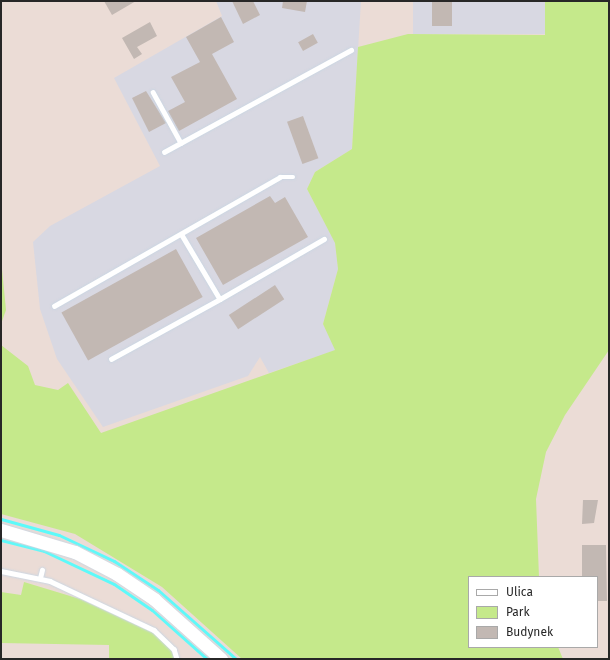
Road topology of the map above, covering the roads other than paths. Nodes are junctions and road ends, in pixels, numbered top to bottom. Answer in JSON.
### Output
{"nodes":[{"id":1,"x":351,"y":50,"type":"dead end"},
{"id":2,"x":153,"y":92,"type":"dead end"},
{"id":3,"x":181,"y":143,"type":"junction"},
{"id":4,"x":164,"y":152,"type":"dead end"},
{"id":5,"x":293,"y":177,"type":"dead end"},
{"id":6,"x":182,"y":235,"type":"junction"},
{"id":7,"x":324,"y":239,"type":"dead end"},
{"id":8,"x":220,"y":299,"type":"junction"},
{"id":9,"x":54,"y":306,"type":"dead end"},
{"id":10,"x":111,"y":359,"type":"dead end"},
{"id":11,"x":1,"y":530,"type":"edge"},
{"id":12,"x":42,"y":570,"type":"dead end"},
{"id":13,"x":1,"y":571,"type":"edge"},
{"id":14,"x":40,"y":578,"type":"junction"},
{"id":15,"x":177,"y":659,"type":"edge"},
{"id":16,"x":221,"y":659,"type":"edge"}],
"edges":[{"from":1,"to":3,"type":"lane"},
{"from":2,"to":3,"type":"lane"},
{"from":3,"to":4,"type":"lane"},
{"from":5,"to":6,"type":"lane"},
{"from":6,"to":8,"type":"lane"},
{"from":6,"to":9,"type":"lane"},
{"from":7,"to":8,"type":"lane"},
{"from":8,"to":10,"type":"lane"},
{"from":11,"to":16,"type":"street"},
{"from":12,"to":14,"type":"lane"},
{"from":13,"to":14,"type":"lane"},
{"from":14,"to":15,"type":"lane"}]}
